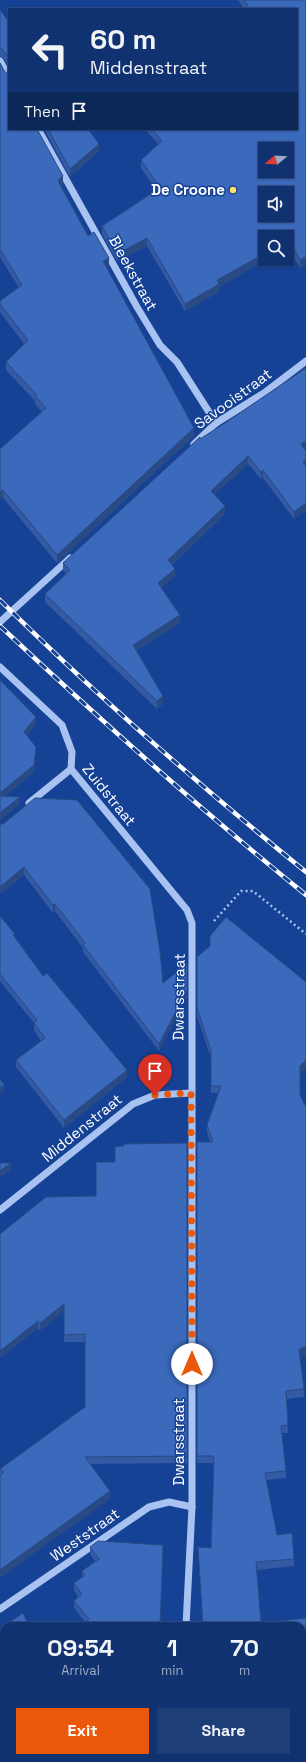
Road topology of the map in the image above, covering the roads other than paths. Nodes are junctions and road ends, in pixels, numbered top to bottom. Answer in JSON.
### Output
{"nodes":[{"id":1,"x":0,"y":61,"type":"edge"},
{"id":2,"x":8,"y":75,"type":"edge"},
{"id":3,"x":39,"y":130,"type":"edge"},
{"id":4,"x":306,"y":361,"type":"edge"},
{"id":5,"x":216,"y":423,"type":"junction"},
{"id":6,"x":187,"y":450,"type":"edge"},
{"id":7,"x":76,"y":552,"type":"edge"},
{"id":8,"x":0,"y":622,"type":"edge"},
{"id":9,"x":0,"y":667,"type":"edge"},
{"id":10,"x":71,"y":768,"type":"junction"},
{"id":11,"x":24,"y":808,"type":"edge"},
{"id":12,"x":193,"y":945,"type":"joint"},
{"id":13,"x":191,"y":1093,"type":"junction"},
{"id":14,"x":0,"y":1210,"type":"edge"},
{"id":15,"x":192,"y":1507,"type":"junction"},
{"id":16,"x":0,"y":1609,"type":"edge"},
{"id":17,"x":186,"y":1622,"type":"edge"}],
"edges":[{"from":1,"to":2,"type":"street"},
{"from":3,"to":5,"type":"street","name":"Bleekstraat"},
{"from":4,"to":5,"type":"street","name":"Savooistraat"},
{"from":5,"to":6,"type":"street","name":"Savooistraat"},
{"from":7,"to":8,"type":"street"},
{"from":9,"to":10,"type":"street","name":"Zuidstraat"},
{"from":10,"to":11,"type":"street"},
{"from":10,"to":12,"type":"street","name":"Zuidstraat"},
{"from":12,"to":13,"type":"street","name":"Dwarsstraat"},
{"from":13,"to":14,"type":"street","name":"Middenstraat"},
{"from":13,"to":15,"type":"street","name":"Dwarsstraat"},
{"from":15,"to":16,"type":"street","name":"Weststraat"},
{"from":15,"to":17,"type":"street","name":"Dwarsstraat"}]}
